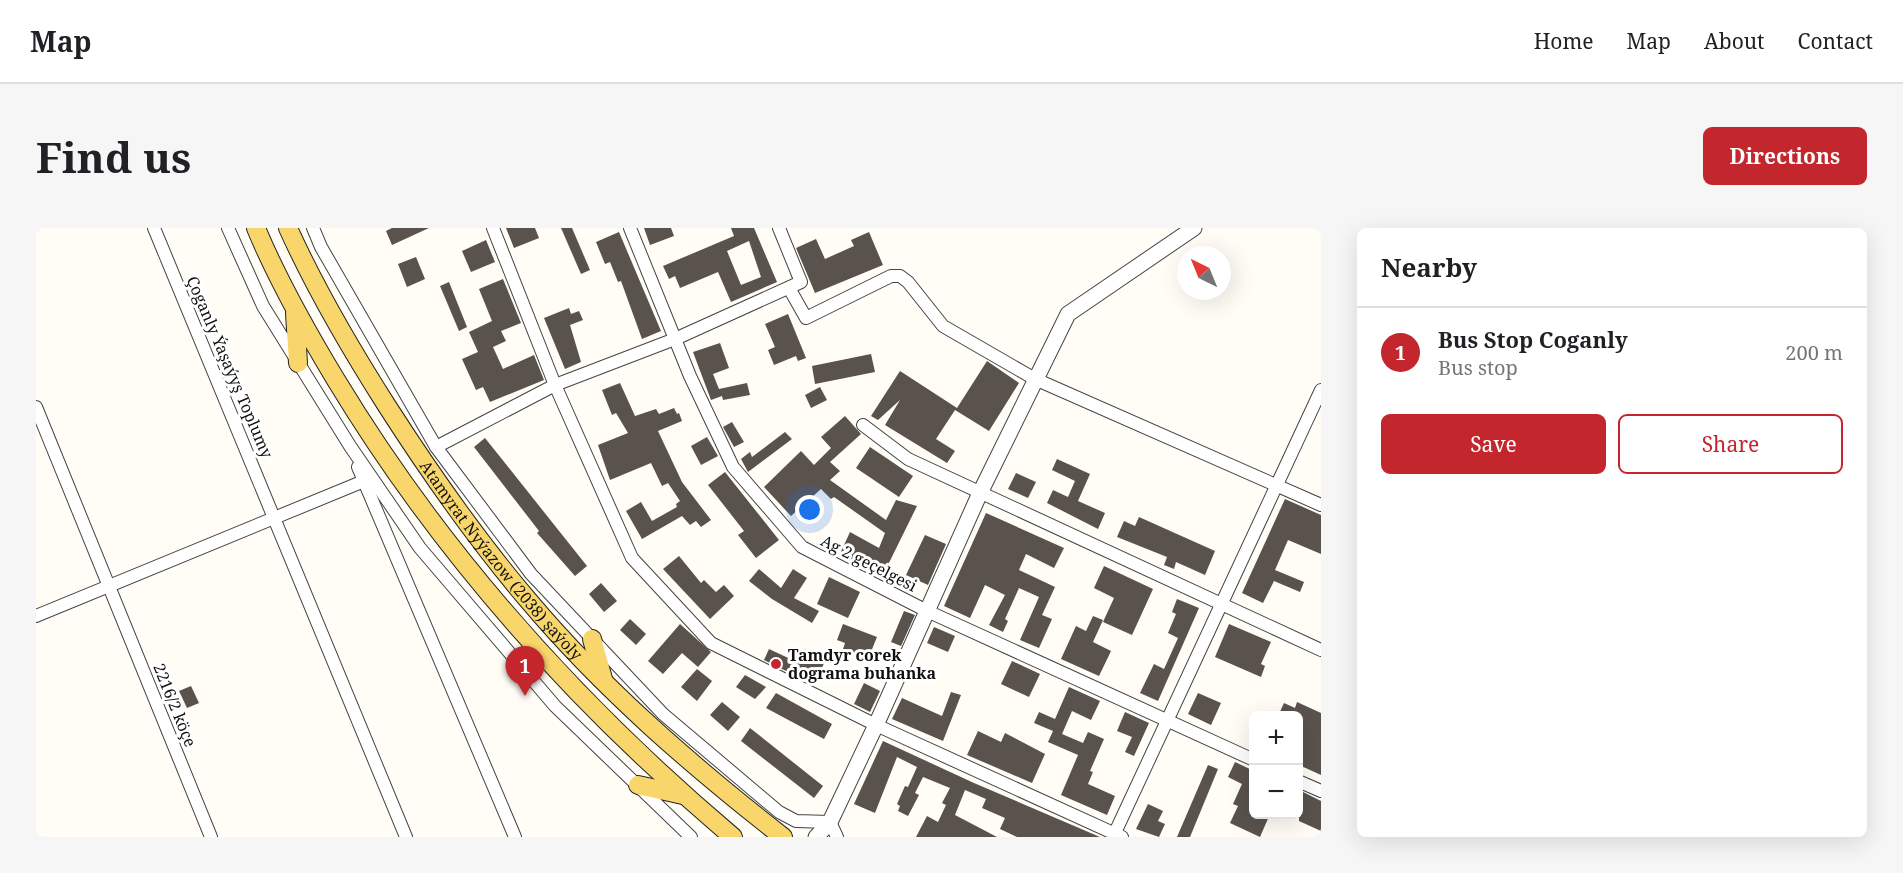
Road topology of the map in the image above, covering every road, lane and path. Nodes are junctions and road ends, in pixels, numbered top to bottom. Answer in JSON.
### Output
{"nodes":[{"id":1,"x":154,"y":228,"type":"edge"},
{"id":2,"x":228,"y":228,"type":"edge"},
{"id":3,"x":256,"y":228,"type":"edge"},
{"id":4,"x":288,"y":228,"type":"edge"},
{"id":5,"x":313,"y":228,"type":"edge"},
{"id":6,"x":492,"y":228,"type":"edge"},
{"id":7,"x":630,"y":228,"type":"edge"},
{"id":8,"x":779,"y":228,"type":"edge"},
{"id":9,"x":1194,"y":228,"type":"edge"},
{"id":10,"x":789,"y":288,"type":"junction"},
{"id":11,"x":294,"y":305,"type":"junction"},
{"id":12,"x":675,"y":339,"type":"junction"},
{"id":13,"x":298,"y":363,"type":"junction"},
{"id":14,"x":1035,"y":379,"type":"junction"},
{"id":15,"x":555,"y":385,"type":"junction"},
{"id":16,"x":1321,"y":390,"type":"edge"},
{"id":17,"x":36,"y":407,"type":"edge"},
{"id":18,"x":863,"y":425,"type":"dead end"},
{"id":19,"x":436,"y":447,"type":"junction"},
{"id":20,"x":352,"y":449,"type":"junction"},
{"id":21,"x":364,"y":481,"type":"junction"},
{"id":22,"x":1277,"y":485,"type":"junction"},
{"id":23,"x":980,"y":493,"type":"junction"},
{"id":24,"x":1321,"y":505,"type":"edge"},
{"id":25,"x":275,"y":518,"type":"junction"},
{"id":26,"x":109,"y":586,"type":"junction"},
{"id":27,"x":1221,"y":605,"type":"junction"},
{"id":28,"x":927,"y":611,"type":"junction"},
{"id":29,"x":36,"y":616,"type":"edge"},
{"id":30,"x":592,"y":639,"type":"junction"},
{"id":31,"x":1321,"y":650,"type":"edge"},
{"id":32,"x":603,"y":681,"type":"junction"},
{"id":33,"x":1168,"y":720,"type":"junction"},
{"id":34,"x":876,"y":725,"type":"junction"},
{"id":35,"x":1249,"y":758,"type":"edge"},
{"id":36,"x":1303,"y":783,"type":"edge"},
{"id":37,"x":638,"y":785,"type":"junction"},
{"id":38,"x":1321,"y":791,"type":"edge"},
{"id":39,"x":684,"y":796,"type":"junction"},
{"id":40,"x":830,"y":822,"type":"junction"},
{"id":41,"x":1116,"y":836,"type":"edge"},
{"id":42,"x":211,"y":837,"type":"edge"},
{"id":43,"x":406,"y":837,"type":"edge"},
{"id":44,"x":515,"y":837,"type":"edge"},
{"id":45,"x":691,"y":837,"type":"edge"},
{"id":46,"x":733,"y":837,"type":"edge"},
{"id":47,"x":783,"y":837,"type":"edge"},
{"id":48,"x":816,"y":837,"type":"edge"},
{"id":49,"x":837,"y":837,"type":"edge"}],
"edges":[{"from":1,"to":25,"type":"street","name":"Çoganly Ýaşaýyş Toplumy"},
{"from":2,"to":13,"type":"street"},
{"from":3,"to":11,"type":"main road","name":"Atamyrat Nyýazow (2038) şaýoly"},
{"from":4,"to":32,"type":"main road","name":"Atamyrat Nyýazow (2038) şaýoly"},
{"from":5,"to":19,"type":"street"},
{"from":6,"to":15,"type":"street"},
{"from":7,"to":12,"type":"street","name":"Ag 2 geçelgesi"},
{"from":8,"to":10,"type":"street"},
{"from":9,"to":14,"type":"street"},
{"from":10,"to":12,"type":"street"},
{"from":10,"to":14,"type":"street"},
{"from":11,"to":13,"type":"main road"},
{"from":11,"to":39,"type":"main road","name":"Atamyrat Nyýazow (2038) şaýoly"},
{"from":12,"to":15,"type":"street"},
{"from":12,"to":28,"type":"street","name":"Ag 2 geçelgesi"},
{"from":13,"to":20,"type":"street"},
{"from":14,"to":22,"type":"street"},
{"from":14,"to":23,"type":"street"},
{"from":15,"to":19,"type":"street"},
{"from":15,"to":34,"type":"street"},
{"from":16,"to":22,"type":"street"},
{"from":17,"to":26,"type":"street"},
{"from":18,"to":23,"type":"street"},
{"from":19,"to":30,"type":"street"},
{"from":20,"to":21,"type":"street"},
{"from":20,"to":37,"type":"street"},
{"from":21,"to":25,"type":"street"},
{"from":21,"to":44,"type":"street"},
{"from":22,"to":24,"type":"street"},
{"from":22,"to":27,"type":"street"},
{"from":23,"to":27,"type":"street"},
{"from":23,"to":28,"type":"street"},
{"from":25,"to":26,"type":"street"},
{"from":25,"to":43,"type":"street","name":"Çoganly Ýaşaýyş Toplumy"},
{"from":26,"to":29,"type":"street"},
{"from":26,"to":42,"type":"street","name":"2216/2 köçe"},
{"from":27,"to":31,"type":"street"},
{"from":27,"to":33,"type":"street"},
{"from":28,"to":33,"type":"street","name":"Ag 2 geçelgesi"},
{"from":28,"to":34,"type":"street"},
{"from":30,"to":32,"type":"main road"},
{"from":30,"to":40,"type":"street"},
{"from":32,"to":47,"type":"main road","name":"Atamyrat Nyýazow (2038) şaýoly"},
{"from":33,"to":35,"type":"street","name":"Ag 2 geçelgesi"},
{"from":33,"to":41,"type":"street"},
{"from":34,"to":40,"type":"street"},
{"from":34,"to":41,"type":"street"},
{"from":36,"to":38,"type":"street"},
{"from":37,"to":39,"type":"main road"},
{"from":37,"to":45,"type":"street"},
{"from":39,"to":46,"type":"main road","name":"Atamyrat Nyýazow (2038) şaýoly"},
{"from":40,"to":48,"type":"street"},
{"from":40,"to":49,"type":"street"}]}
